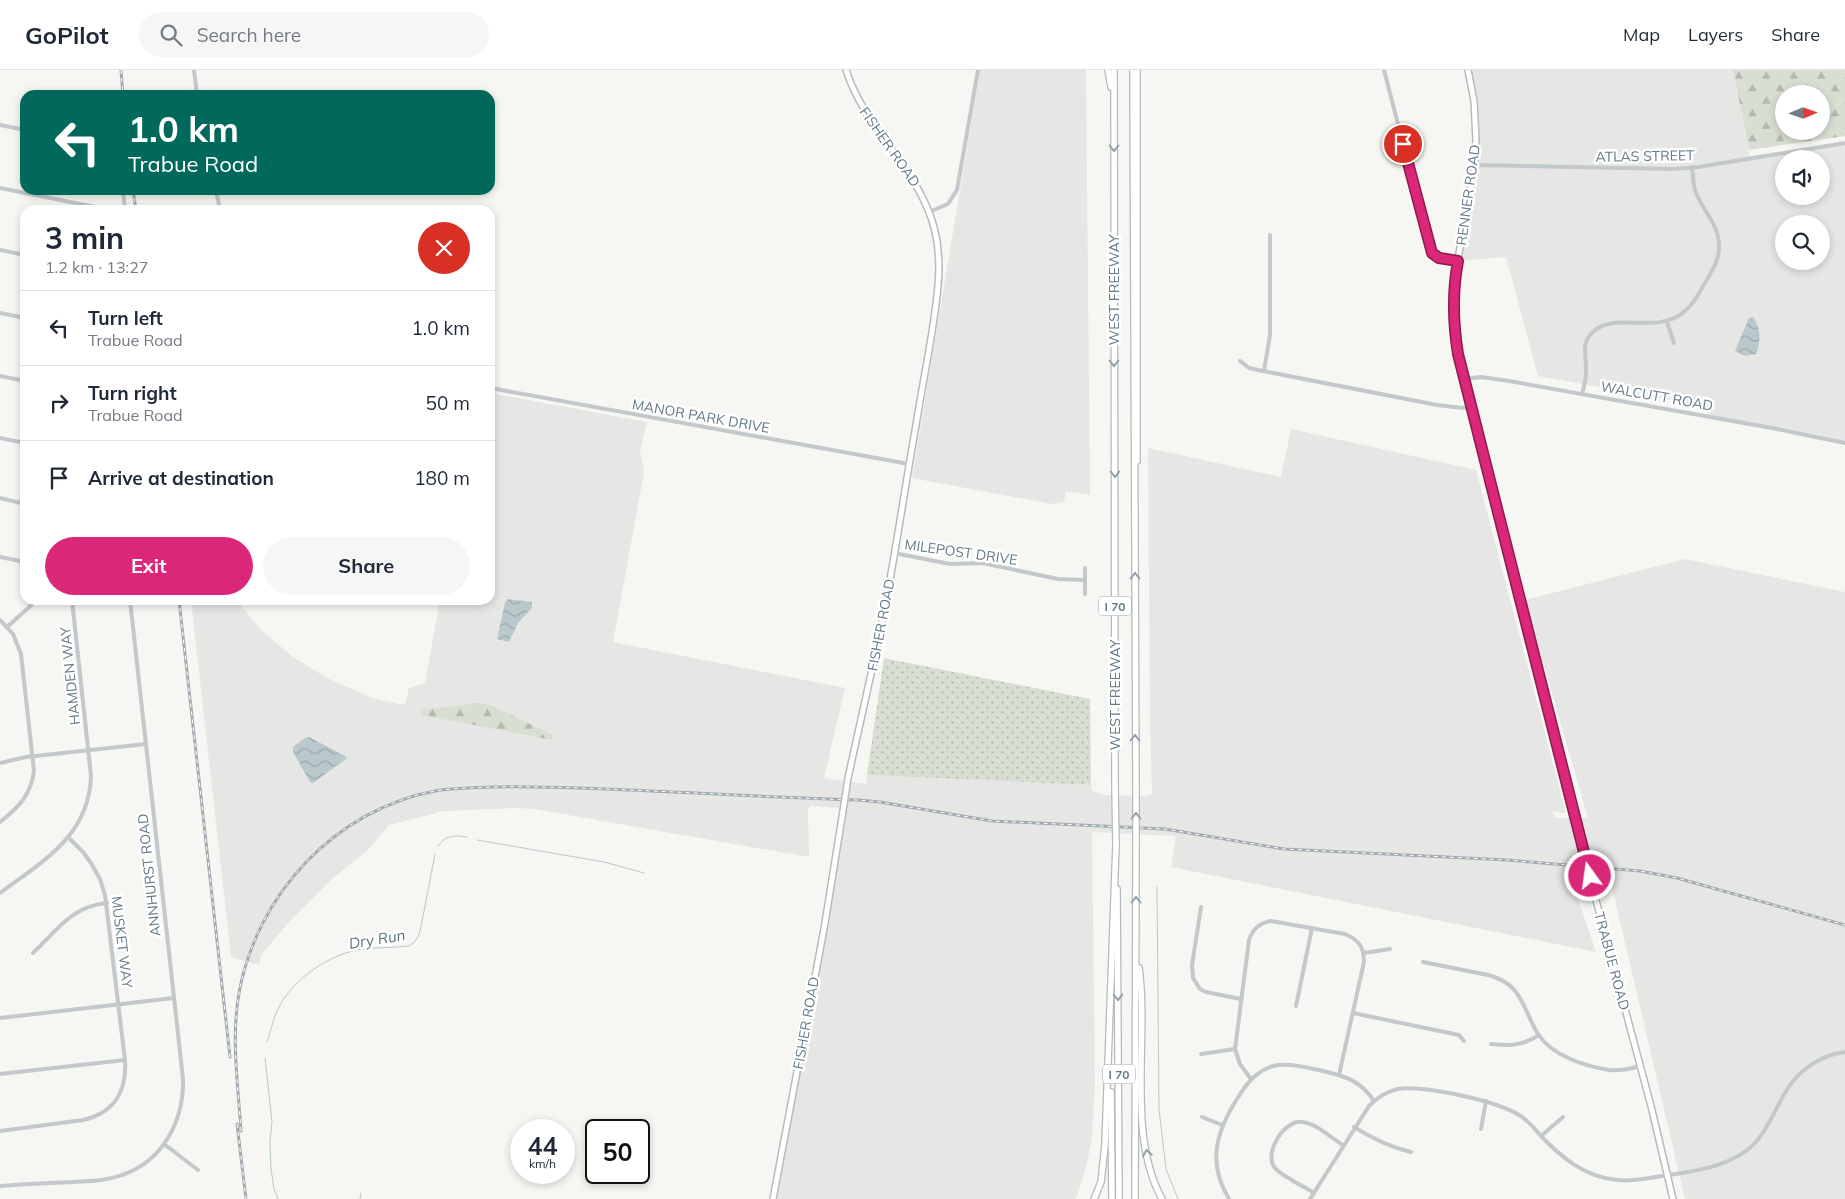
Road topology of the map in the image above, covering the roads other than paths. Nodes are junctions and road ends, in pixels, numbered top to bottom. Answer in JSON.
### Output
{"nodes":[{"id":1,"x":194,"y":70,"type":"edge"},
{"id":2,"x":846,"y":70,"type":"edge"},
{"id":3,"x":978,"y":70,"type":"edge"},
{"id":4,"x":1108,"y":70,"type":"edge"},
{"id":5,"x":1114,"y":70,"type":"edge"},
{"id":6,"x":1132,"y":70,"type":"edge"},
{"id":7,"x":1137,"y":70,"type":"edge"},
{"id":8,"x":1384,"y":70,"type":"edge"},
{"id":9,"x":1468,"y":70,"type":"edge"},
{"id":10,"x":196,"y":90,"type":"edge"},
{"id":11,"x":1114,"y":99,"type":"junction"},
{"id":12,"x":0,"y":125,"type":"edge"},
{"id":13,"x":20,"y":129,"type":"edge"},
{"id":14,"x":1845,"y":143,"type":"edge"},
{"id":15,"x":1474,"y":165,"type":"junction"},
{"id":16,"x":1692,"y":167,"type":"junction"},
{"id":17,"x":0,"y":188,"type":"edge"},
{"id":18,"x":20,"y":192,"type":"edge"},
{"id":19,"x":35,"y":195,"type":"edge"},
{"id":20,"x":85,"y":205,"type":"edge"},
{"id":21,"x":929,"y":212,"type":"junction"},
{"id":22,"x":1270,"y":235,"type":"dead end"},
{"id":23,"x":0,"y":250,"type":"edge"},
{"id":24,"x":20,"y":254,"type":"edge"},
{"id":25,"x":1458,"y":261,"type":"junction"},
{"id":26,"x":0,"y":313,"type":"edge"},
{"id":27,"x":20,"y":317,"type":"edge"},
{"id":28,"x":1667,"y":322,"type":"junction"},
{"id":29,"x":1674,"y":343,"type":"dead end"},
{"id":30,"x":1240,"y":361,"type":"dead end"},
{"id":31,"x":1264,"y":371,"type":"junction"},
{"id":32,"x":0,"y":376,"type":"edge"},
{"id":33,"x":1464,"y":379,"type":"junction"},
{"id":34,"x":20,"y":380,"type":"edge"},
{"id":35,"x":495,"y":389,"type":"edge"},
{"id":36,"x":1582,"y":394,"type":"junction"},
{"id":37,"x":1470,"y":407,"type":"junction"},
{"id":38,"x":0,"y":438,"type":"edge"},
{"id":39,"x":20,"y":442,"type":"edge"},
{"id":40,"x":1845,"y":443,"type":"edge"},
{"id":41,"x":909,"y":464,"type":"junction"},
{"id":42,"x":1135,"y":495,"type":"junction"},
{"id":43,"x":0,"y":498,"type":"edge"},
{"id":44,"x":20,"y":503,"type":"edge"},
{"id":45,"x":894,"y":553,"type":"junction"},
{"id":46,"x":0,"y":557,"type":"edge"},
{"id":47,"x":20,"y":561,"type":"edge"},
{"id":48,"x":1085,"y":568,"type":"dead end"},
{"id":49,"x":1085,"y":580,"type":"junction"},
{"id":50,"x":1085,"y":594,"type":"dead end"},
{"id":51,"x":31,"y":605,"type":"edge"},
{"id":52,"x":73,"y":605,"type":"edge"},
{"id":53,"x":131,"y":605,"type":"edge"},
{"id":54,"x":0,"y":620,"type":"edge"},
{"id":55,"x":7,"y":627,"type":"junction"},
{"id":56,"x":146,"y":744,"type":"junction"},
{"id":57,"x":89,"y":751,"type":"junction"},
{"id":58,"x":33,"y":756,"type":"junction"},
{"id":59,"x":0,"y":763,"type":"edge"},
{"id":60,"x":0,"y":822,"type":"edge"},
{"id":61,"x":69,"y":838,"type":"junction"},
{"id":62,"x":1116,"y":844,"type":"junction"},
{"id":63,"x":0,"y":893,"type":"edge"},
{"id":64,"x":107,"y":903,"type":"junction"},
{"id":65,"x":1201,"y":907,"type":"dead end"},
{"id":66,"x":1312,"y":928,"type":"junction"},
{"id":67,"x":1136,"y":948,"type":"junction"},
{"id":68,"x":1390,"y":949,"type":"dead end"},
{"id":69,"x":33,"y":952,"type":"dead end"},
{"id":70,"x":1364,"y":954,"type":"junction"},
{"id":71,"x":1423,"y":962,"type":"dead end"},
{"id":72,"x":174,"y":998,"type":"junction"},
{"id":73,"x":1241,"y":998,"type":"junction"},
{"id":74,"x":119,"y":1004,"type":"junction"},
{"id":75,"x":1296,"y":1006,"type":"dead end"},
{"id":76,"x":1352,"y":1013,"type":"junction"},
{"id":77,"x":0,"y":1018,"type":"edge"},
{"id":78,"x":1110,"y":1025,"type":"junction"},
{"id":79,"x":1539,"y":1035,"type":"junction"},
{"id":80,"x":1464,"y":1041,"type":"dead end"},
{"id":81,"x":1491,"y":1044,"type":"dead end"},
{"id":82,"x":1235,"y":1049,"type":"junction"},
{"id":83,"x":1845,"y":1052,"type":"edge"},
{"id":84,"x":1202,"y":1054,"type":"dead end"},
{"id":85,"x":125,"y":1060,"type":"junction"},
{"id":86,"x":1640,"y":1066,"type":"junction"},
{"id":87,"x":0,"y":1074,"type":"edge"},
{"id":88,"x":1340,"y":1075,"type":"junction"},
{"id":89,"x":1251,"y":1079,"type":"junction"},
{"id":90,"x":1374,"y":1101,"type":"junction"},
{"id":91,"x":1486,"y":1101,"type":"junction"},
{"id":92,"x":1562,"y":1117,"type":"dead end"},
{"id":93,"x":1202,"y":1118,"type":"dead end"},
{"id":94,"x":1222,"y":1125,"type":"junction"},
{"id":95,"x":1354,"y":1127,"type":"junction"},
{"id":96,"x":1481,"y":1129,"type":"dead end"},
{"id":97,"x":0,"y":1131,"type":"edge"},
{"id":98,"x":1541,"y":1136,"type":"junction"},
{"id":99,"x":164,"y":1144,"type":"junction"},
{"id":100,"x":1343,"y":1145,"type":"junction"},
{"id":101,"x":1411,"y":1152,"type":"dead end"},
{"id":102,"x":198,"y":1170,"type":"dead end"},
{"id":103,"x":1668,"y":1175,"type":"junction"},
{"id":104,"x":0,"y":1186,"type":"edge"},
{"id":105,"x":1313,"y":1192,"type":"junction"},
{"id":106,"x":773,"y":1199,"type":"edge"},
{"id":107,"x":1094,"y":1199,"type":"edge"},
{"id":108,"x":1112,"y":1199,"type":"edge"},
{"id":109,"x":1119,"y":1199,"type":"edge"},
{"id":110,"x":1136,"y":1199,"type":"edge"},
{"id":111,"x":1162,"y":1199,"type":"edge"},
{"id":112,"x":1228,"y":1199,"type":"edge"},
{"id":113,"x":1310,"y":1199,"type":"edge"},
{"id":114,"x":1673,"y":1199,"type":"edge"}],
"edges":[{"from":1,"to":10,"type":"street"},
{"from":2,"to":21,"type":"main road","name":"FISHER ROAD"},
{"from":3,"to":21,"type":"street"},
{"from":4,"to":11,"type":"highway"},
{"from":5,"to":11,"type":"highway","name":"WEST FREEWAY","number":"I 70"},
{"from":6,"to":42,"type":"highway","name":"WEST FREEWAY","number":"I 70"},
{"from":7,"to":42,"type":"highway"},
{"from":8,"to":25,"type":"street"},
{"from":9,"to":15,"type":"main road","name":"RENNER ROAD"},
{"from":11,"to":62,"type":"highway","name":"WEST FREEWAY","number":"I 70","one_way":true,"bridge":true},
{"from":12,"to":13,"type":"street"},
{"from":14,"to":16,"type":"street","name":"ATLAS STREET"},
{"from":15,"to":16,"type":"street","name":"ATLAS STREET"},
{"from":15,"to":25,"type":"main road","name":"RENNER ROAD"},
{"from":16,"to":28,"type":"street"},
{"from":17,"to":18,"type":"street"},
{"from":19,"to":20,"type":"street"},
{"from":21,"to":41,"type":"main road","name":"FISHER ROAD"},
{"from":22,"to":31,"type":"street"},
{"from":23,"to":24,"type":"street"},
{"from":25,"to":33,"type":"main road","name":"TRABUE ROAD"},
{"from":26,"to":27,"type":"street"},
{"from":28,"to":29,"type":"street"},
{"from":28,"to":36,"type":"street"},
{"from":30,"to":31,"type":"street"},
{"from":31,"to":37,"type":"street"},
{"from":32,"to":34,"type":"street"},
{"from":33,"to":36,"type":"street","name":"WALCUTT ROAD"},
{"from":33,"to":37,"type":"main road","name":"TRABUE ROAD"},
{"from":35,"to":41,"type":"street","name":"MANOR PARK DRIVE"},
{"from":36,"to":40,"type":"street","name":"WALCUTT ROAD"},
{"from":37,"to":86,"type":"main road","name":"TRABUE ROAD","bridge":true},
{"from":38,"to":39,"type":"street"},
{"from":41,"to":45,"type":"main road","name":"FISHER ROAD"},
{"from":67,"to":42,"type":"highway","name":"WEST FREEWAY","number":"I 70","one_way":true,"bridge":true},
{"from":43,"to":44,"type":"street"},
{"from":45,"to":49,"type":"street","name":"MILEPOST DRIVE"},
{"from":45,"to":106,"type":"main road","name":"FISHER ROAD","bridge":true},
{"from":46,"to":47,"type":"street"},
{"from":48,"to":49,"type":"street"},
{"from":49,"to":50,"type":"street"},
{"from":51,"to":55,"type":"street"},
{"from":52,"to":57,"type":"street","name":"HAMDEN WAY"},
{"from":53,"to":56,"type":"street","name":"ANNHURST ROAD"},
{"from":54,"to":55,"type":"street"},
{"from":55,"to":58,"type":"street"},
{"from":56,"to":57,"type":"street"},
{"from":56,"to":72,"type":"street","name":"ANNHURST ROAD"},
{"from":57,"to":58,"type":"street"},
{"from":57,"to":61,"type":"street","name":"HAMDEN WAY"},
{"from":58,"to":59,"type":"street"},
{"from":58,"to":60,"type":"street"},
{"from":61,"to":63,"type":"street","name":"HAMDEN WAY"},
{"from":61,"to":64,"type":"street","name":"MUSKET WAY"},
{"from":62,"to":78,"type":"highway"},
{"from":62,"to":109,"type":"highway","name":"WEST FREEWAY","number":"I 70","one_way":true},
{"from":64,"to":69,"type":"street"},
{"from":64,"to":74,"type":"street","name":"MUSKET WAY"},
{"from":65,"to":73,"type":"street"},
{"from":66,"to":70,"type":"street"},
{"from":66,"to":73,"type":"street"},
{"from":66,"to":75,"type":"street"},
{"from":67,"to":110,"type":"highway","name":"WEST FREEWAY","number":"I 70"},
{"from":111,"to":67,"type":"highway","one_way":true},
{"from":68,"to":70,"type":"street"},
{"from":70,"to":76,"type":"street"},
{"from":71,"to":79,"type":"street"},
{"from":72,"to":74,"type":"street"},
{"from":72,"to":99,"type":"street","name":"ANNHURST ROAD"},
{"from":73,"to":82,"type":"street"},
{"from":74,"to":77,"type":"street"},
{"from":74,"to":85,"type":"street","name":"MUSKET WAY"},
{"from":76,"to":80,"type":"street"},
{"from":76,"to":88,"type":"street"},
{"from":78,"to":107,"type":"highway"},
{"from":78,"to":108,"type":"highway"},
{"from":79,"to":81,"type":"street"},
{"from":79,"to":86,"type":"street"},
{"from":82,"to":84,"type":"street"},
{"from":82,"to":89,"type":"street"},
{"from":83,"to":103,"type":"street"},
{"from":85,"to":87,"type":"street"},
{"from":85,"to":97,"type":"street","name":"MUSKET WAY"},
{"from":86,"to":103,"type":"main road","name":"TRABUE ROAD"},
{"from":88,"to":89,"type":"street"},
{"from":88,"to":90,"type":"street"},
{"from":89,"to":94,"type":"street"},
{"from":90,"to":91,"type":"street"},
{"from":90,"to":95,"type":"street"},
{"from":91,"to":96,"type":"street"},
{"from":91,"to":98,"type":"street"},
{"from":92,"to":98,"type":"street"},
{"from":93,"to":94,"type":"street"},
{"from":94,"to":112,"type":"street"},
{"from":95,"to":100,"type":"street"},
{"from":95,"to":101,"type":"street"},
{"from":98,"to":103,"type":"street"},
{"from":99,"to":102,"type":"street"},
{"from":99,"to":104,"type":"street","name":"ANNHURST ROAD"},
{"from":100,"to":105,"type":"street"},
{"from":100,"to":105,"type":"street"},
{"from":103,"to":114,"type":"main road","name":"TRABUE ROAD"},
{"from":105,"to":113,"type":"street"}]}
